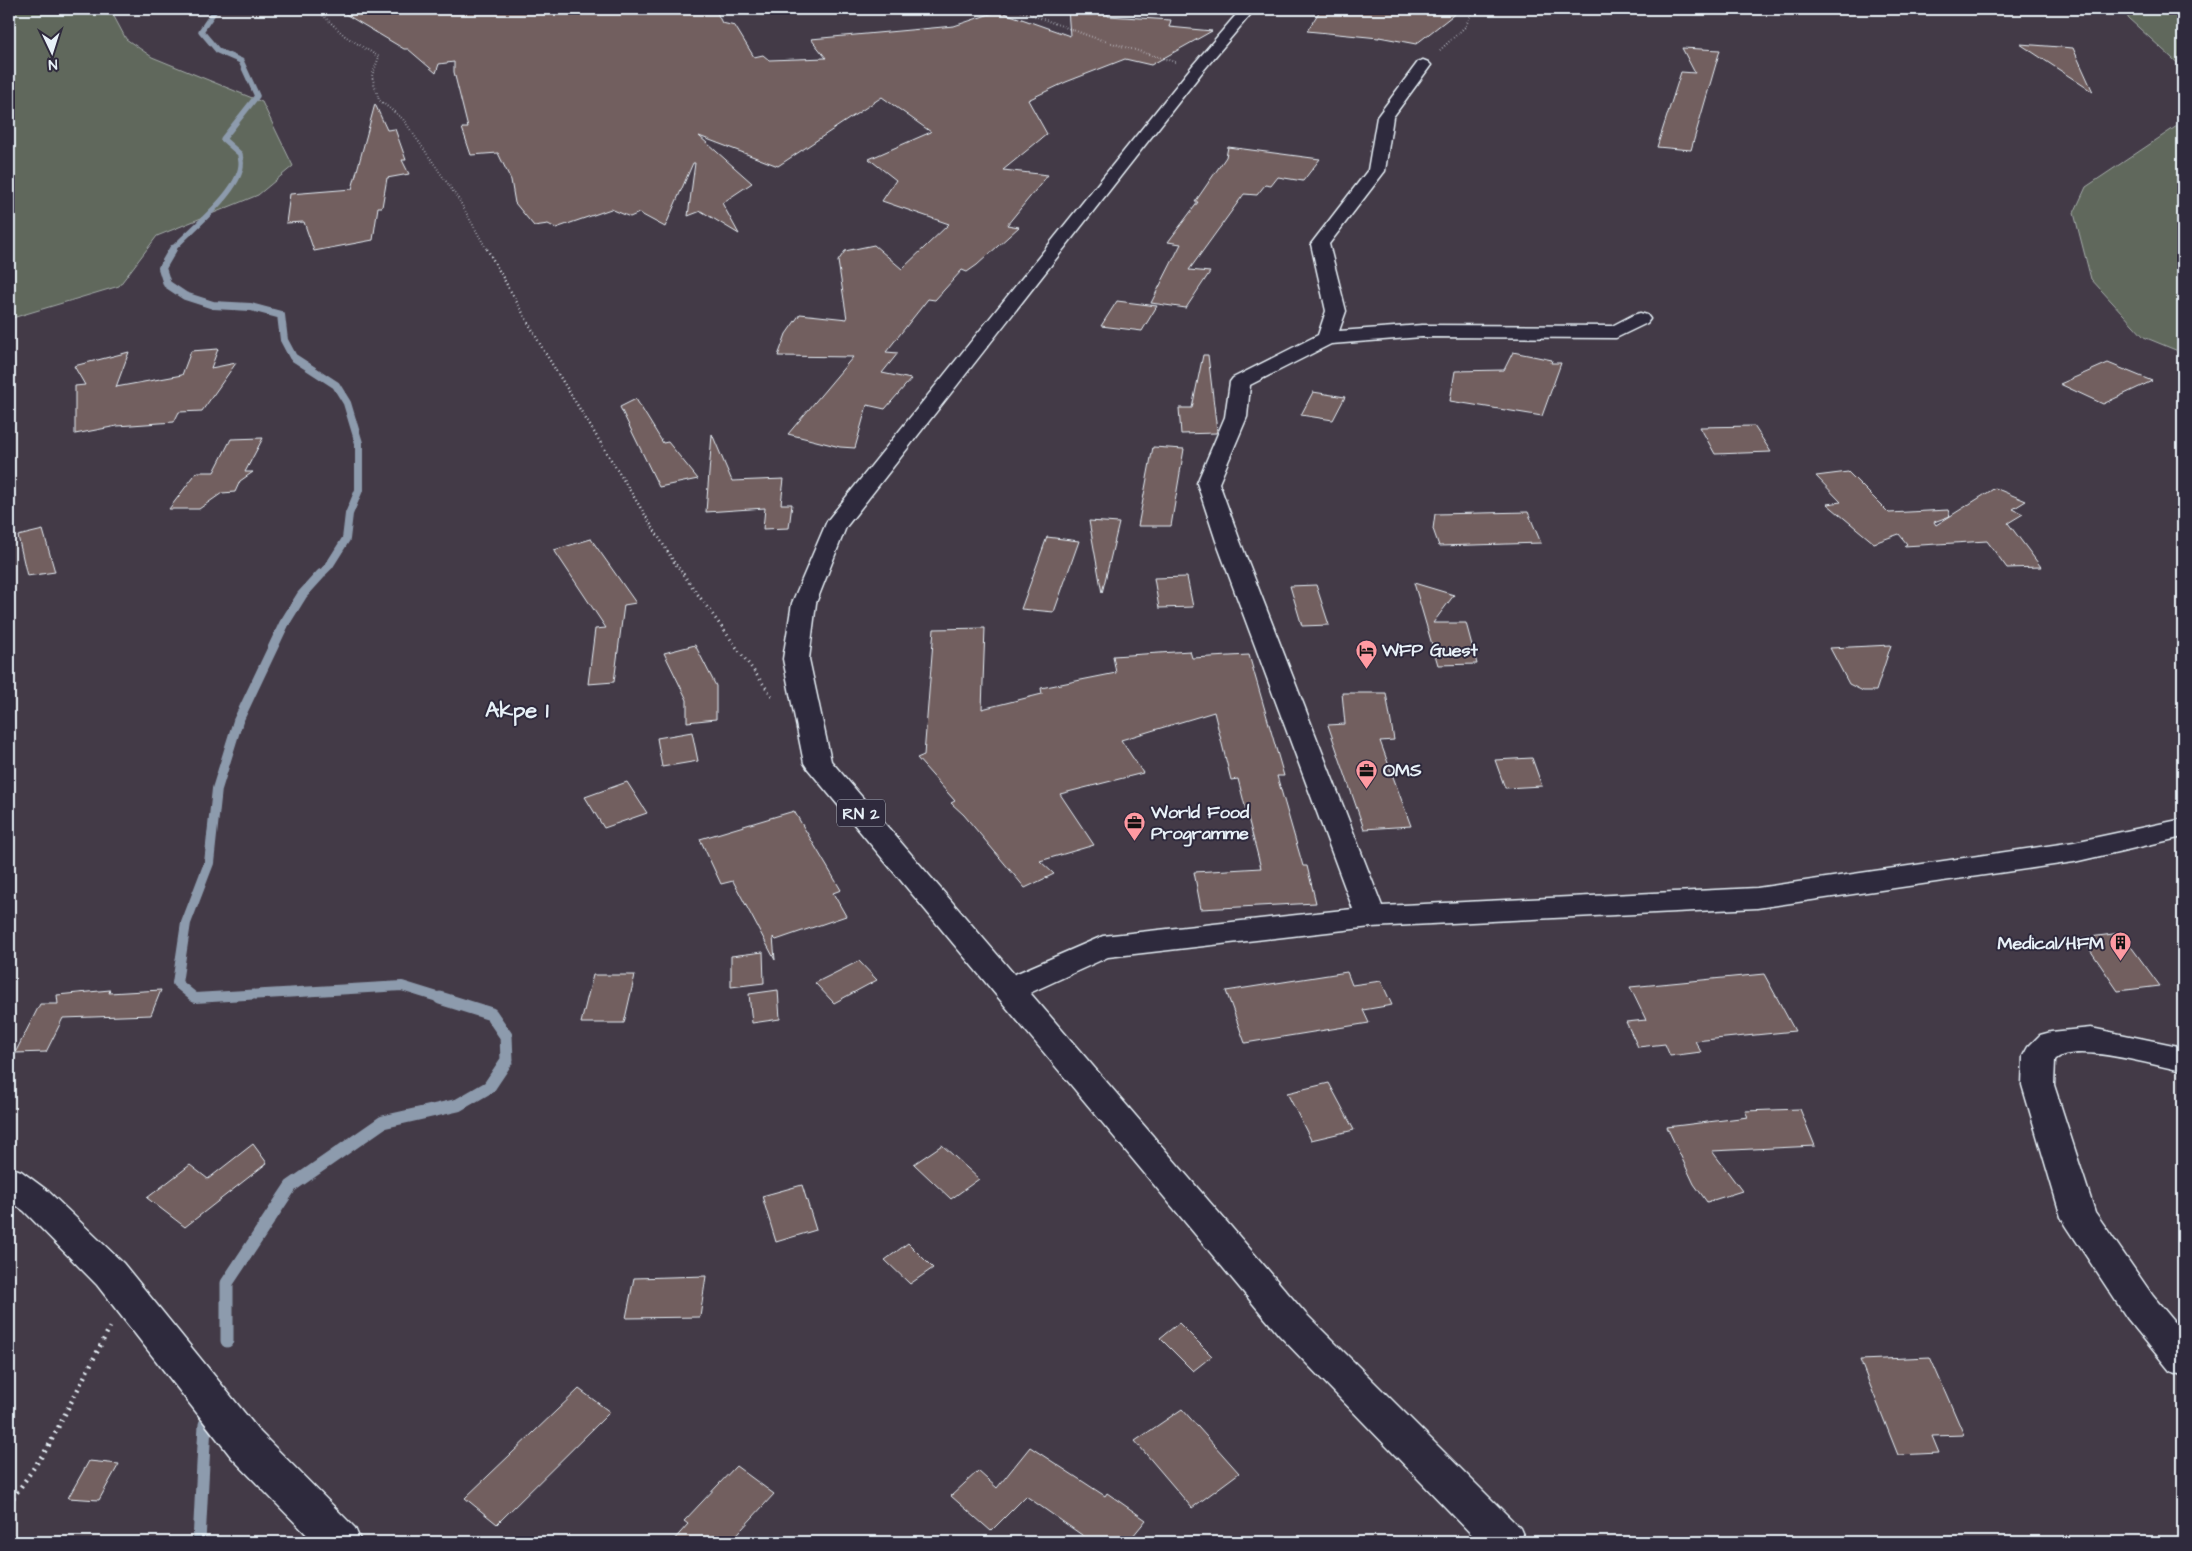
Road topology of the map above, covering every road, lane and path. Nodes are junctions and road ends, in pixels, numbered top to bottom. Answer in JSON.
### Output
{"nodes":[{"id":1,"x":316,"y":9,"type":"edge"},
{"id":2,"x":1015,"y":9,"type":"edge"},
{"id":3,"x":1248,"y":9,"type":"edge"},
{"id":4,"x":1474,"y":9,"type":"edge"},
{"id":5,"x":1423,"y":65,"type":"joint"},
{"id":6,"x":1198,"y":68,"type":"junction"},
{"id":7,"x":1640,"y":319,"type":"dead end"},
{"id":8,"x":1326,"y":338,"type":"junction"},
{"id":9,"x":773,"y":698,"type":"dead end"},
{"id":10,"x":2183,"y":828,"type":"edge"},
{"id":11,"x":1371,"y":917,"type":"junction"},
{"id":12,"x":1010,"y":989,"type":"junction"},
{"id":13,"x":2183,"y":1058,"type":"edge"},
{"id":14,"x":9,"y":1181,"type":"edge"},
{"id":15,"x":121,"y":1286,"type":"junction"},
{"id":16,"x":2183,"y":1359,"type":"edge"},
{"id":17,"x":9,"y":1504,"type":"edge"},
{"id":18,"x":341,"y":1542,"type":"edge"},
{"id":19,"x":1506,"y":1542,"type":"edge"}],
"edges":[{"from":1,"to":9,"type":"path"},
{"from":2,"to":6,"type":"path"},
{"from":3,"to":6,"type":"street","number":"RN 2"},
{"from":4,"to":5,"type":"path"},
{"from":5,"to":8,"type":"street"},
{"from":6,"to":12,"type":"street","number":"RN 2"},
{"from":7,"to":8,"type":"street"},
{"from":8,"to":11,"type":"street"},
{"from":10,"to":11,"type":"street"},
{"from":11,"to":12,"type":"street"},
{"from":12,"to":19,"type":"street","number":"RN 2"},
{"from":13,"to":16,"type":"street"},
{"from":14,"to":15,"type":"street"},
{"from":15,"to":17,"type":"path"},
{"from":15,"to":18,"type":"street"}]}
